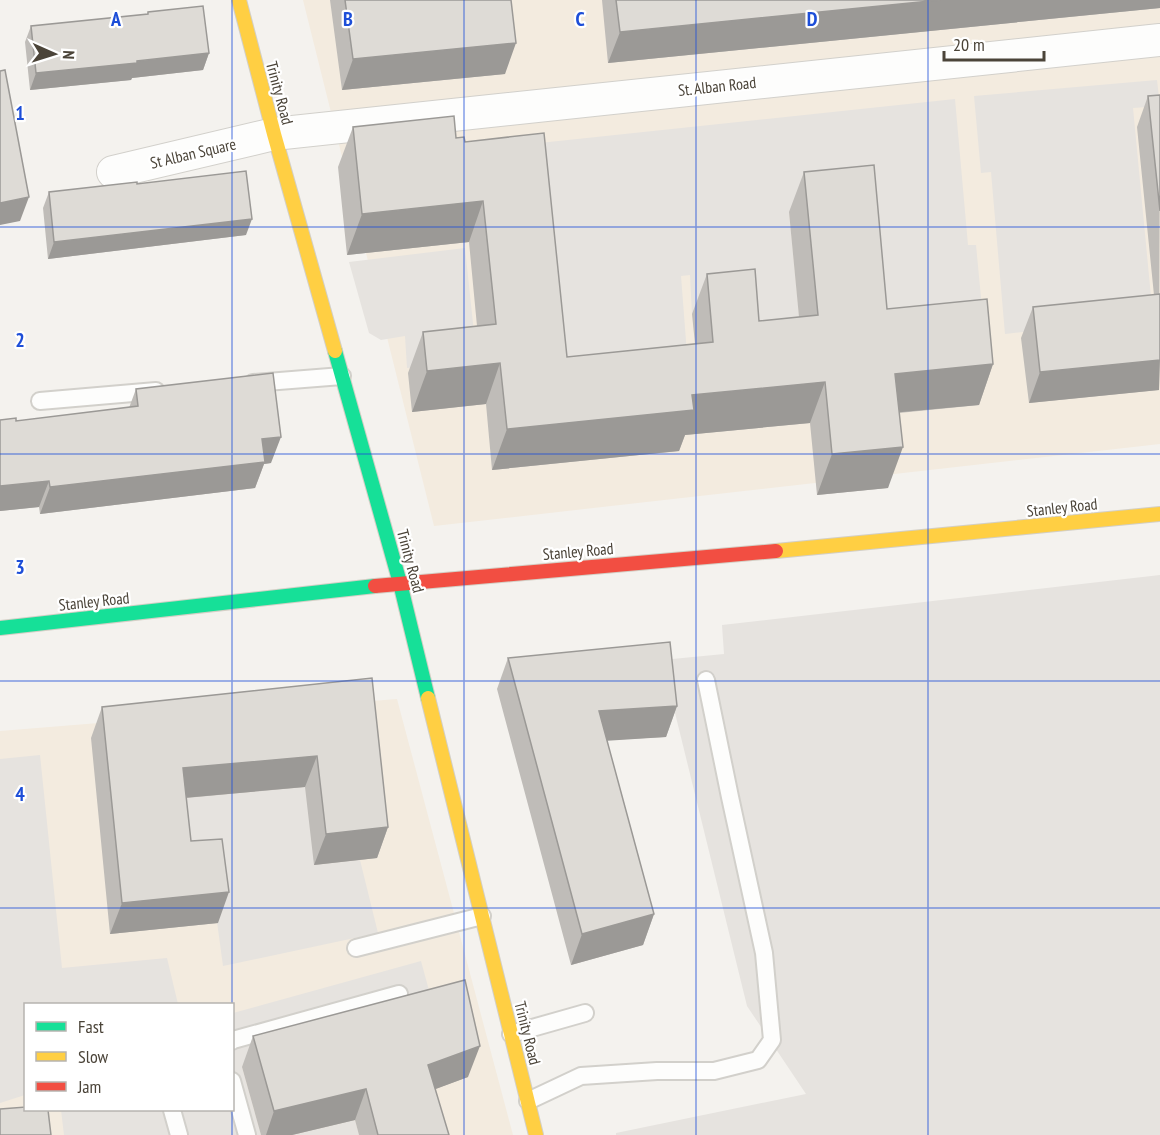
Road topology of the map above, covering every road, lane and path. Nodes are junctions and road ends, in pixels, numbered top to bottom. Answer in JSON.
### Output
{"nodes":[{"id":1,"x":238,"y":0,"type":"edge"},
{"id":2,"x":1160,"y":39,"type":"edge"},
{"id":3,"x":274,"y":134,"type":"junction"},
{"id":4,"x":113,"y":172,"type":"dead end"},
{"id":5,"x":342,"y":376,"type":"junction"},
{"id":6,"x":237,"y":385,"type":"edge"},
{"id":7,"x":168,"y":390,"type":"edge"},
{"id":8,"x":40,"y":400,"type":"dead end"},
{"id":9,"x":1160,"y":514,"type":"edge"},
{"id":10,"x":400,"y":583,"type":"junction"},
{"id":11,"x":0,"y":628,"type":"edge"},
{"id":12,"x":706,"y":680,"type":"dead end"},
{"id":13,"x":482,"y":916,"type":"junction"},
{"id":14,"x":356,"y":948,"type":"dead end"},
{"id":15,"x":399,"y":994,"type":"dead end"},
{"id":16,"x":585,"y":1013,"type":"dead end"},
{"id":17,"x":511,"y":1034,"type":"junction"},
{"id":18,"x":234,"y":1040,"type":"edge"},
{"id":19,"x":234,"y":1088,"type":"edge"},
{"id":20,"x":528,"y":1101,"type":"junction"},
{"id":21,"x":172,"y":1111,"type":"edge"},
{"id":22,"x":179,"y":1135,"type":"edge"},
{"id":23,"x":247,"y":1135,"type":"edge"},
{"id":24,"x":536,"y":1135,"type":"edge"}],
"edges":[{"from":1,"to":3,"type":"street","name":"Trinity Road"},
{"from":2,"to":3,"type":"street","name":"St. Alban Road"},
{"from":3,"to":4,"type":"street","name":"St Alban Square"},
{"from":3,"to":5,"type":"street","name":"Trinity Road"},
{"from":5,"to":6,"type":"lane"},
{"from":5,"to":10,"type":"street","name":"Trinity Road"},
{"from":7,"to":8,"type":"lane"},
{"from":9,"to":10,"type":"street","name":"Stanley Road"},
{"from":10,"to":11,"type":"street","name":"Stanley Road"},
{"from":10,"to":13,"type":"street","name":"Trinity Road"},
{"from":12,"to":20,"type":"lane"},
{"from":13,"to":14,"type":"lane"},
{"from":13,"to":17,"type":"street","name":"Trinity Road"},
{"from":15,"to":18,"type":"lane"},
{"from":16,"to":17,"type":"lane"},
{"from":17,"to":20,"type":"street","name":"Trinity Road"},
{"from":19,"to":23,"type":"lane"},
{"from":20,"to":24,"type":"street","name":"Trinity Road"},
{"from":21,"to":22,"type":"lane"}]}
